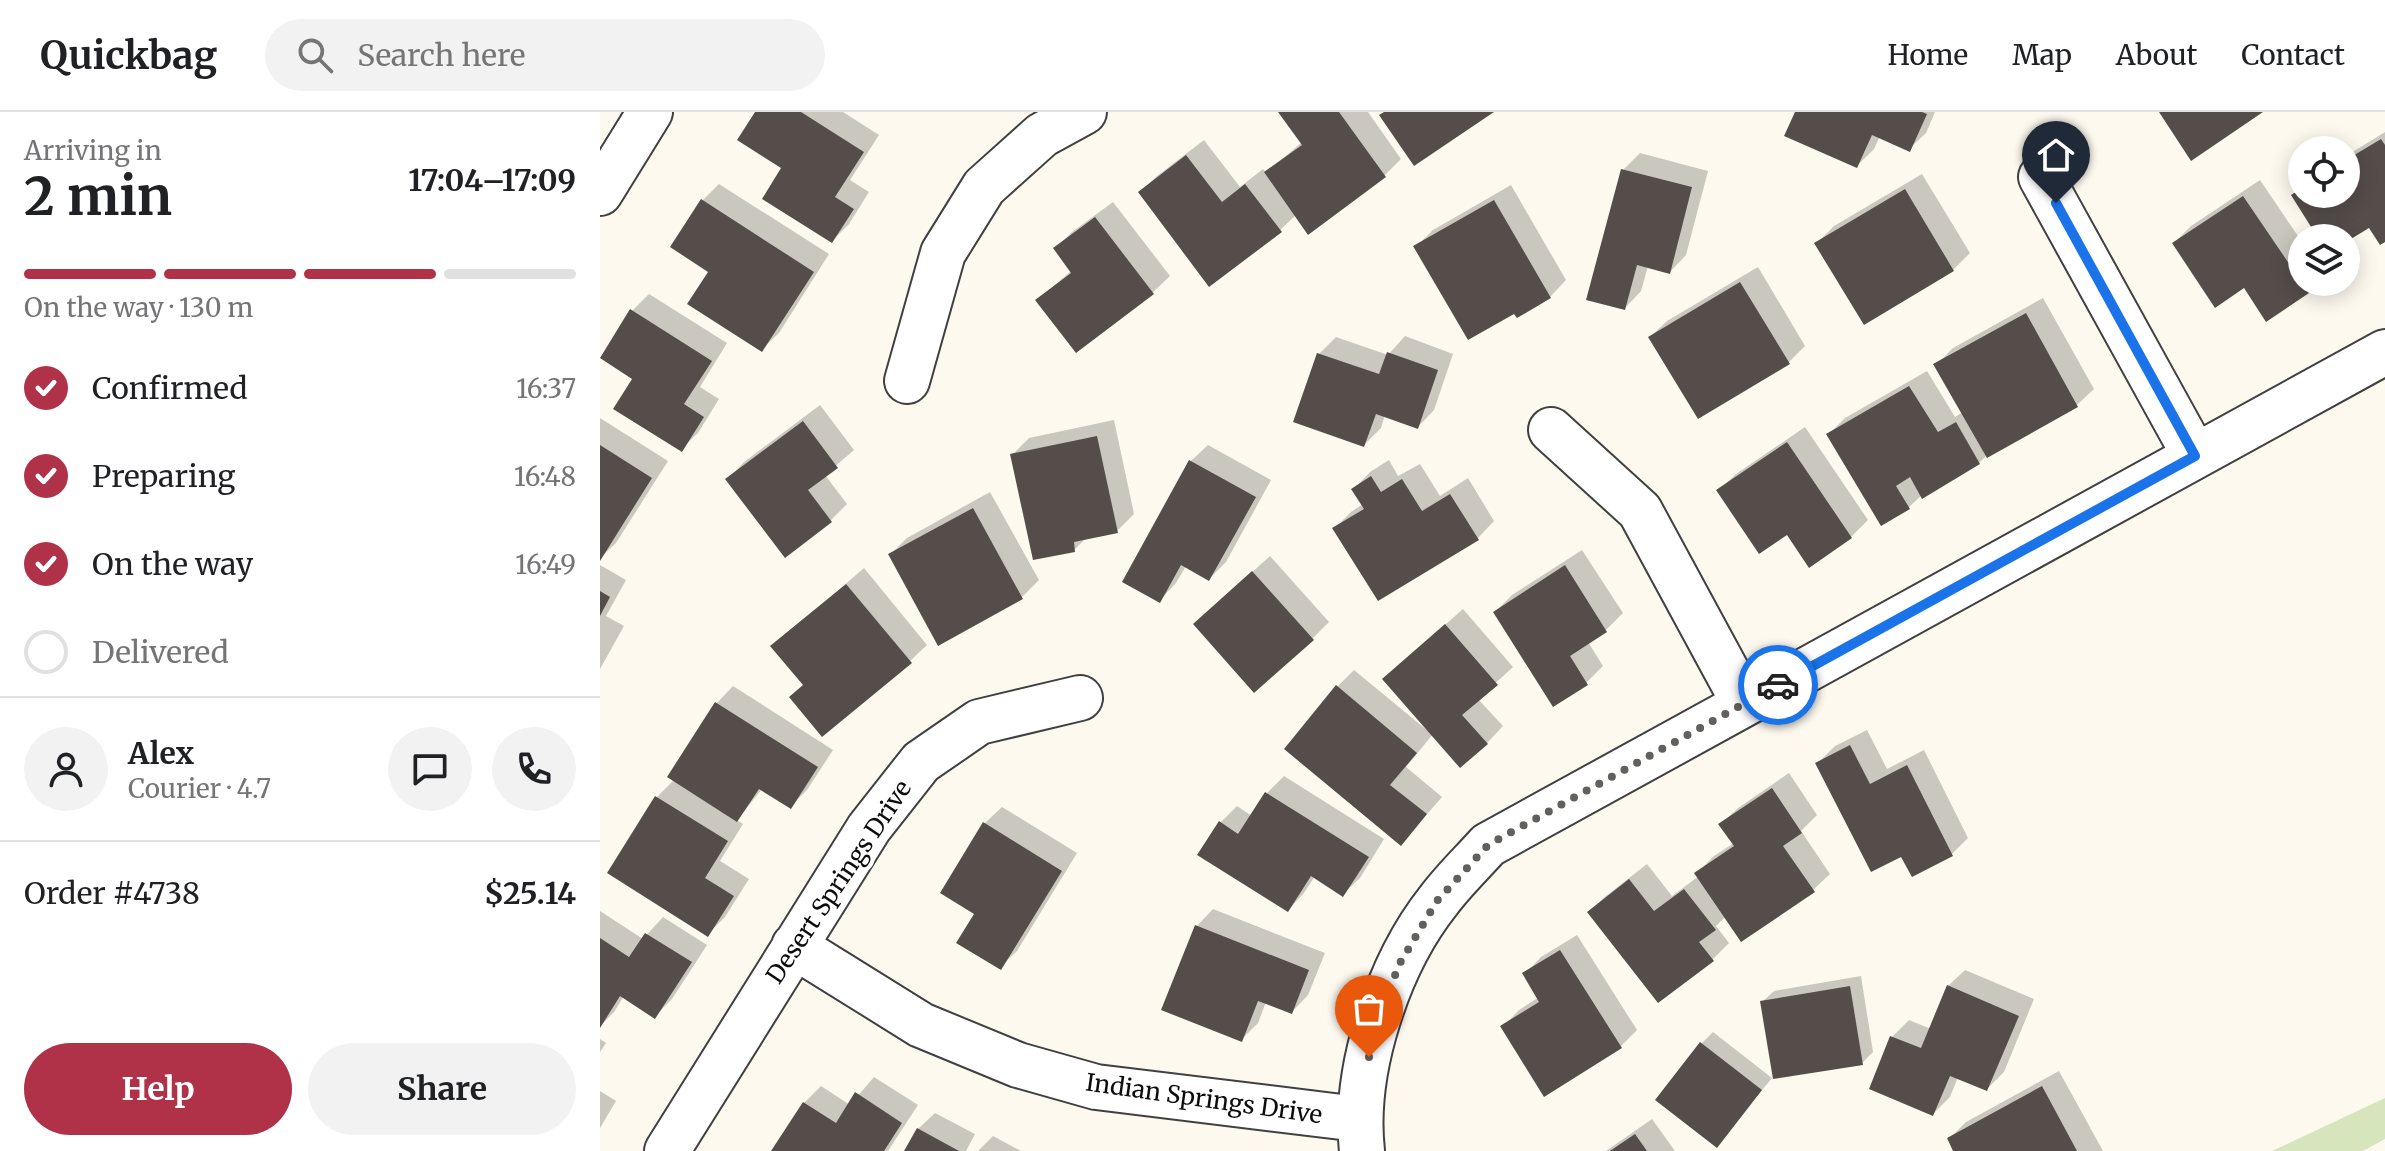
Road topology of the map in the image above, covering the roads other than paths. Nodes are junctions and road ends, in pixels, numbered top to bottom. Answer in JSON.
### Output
{"nodes":[{"id":1,"x":650,"y":112,"type":"edge"},
{"id":2,"x":1084,"y":112,"type":"edge"},
{"id":3,"x":2041,"y":177,"type":"dead end"},
{"id":4,"x":600,"y":193,"type":"edge"},
{"id":5,"x":2385,"y":352,"type":"edge"},
{"id":6,"x":907,"y":381,"type":"dead end"},
{"id":7,"x":1551,"y":430,"type":"dead end"},
{"id":8,"x":2195,"y":456,"type":"junction"},
{"id":9,"x":1080,"y":698,"type":"dead end"},
{"id":10,"x":1744,"y":703,"type":"junction"},
{"id":11,"x":794,"y":946,"type":"junction"},
{"id":12,"x":1360,"y":1135,"type":"edge"},
{"id":13,"x":667,"y":1151,"type":"edge"}],
"edges":[{"from":1,"to":4,"type":"street"},
{"from":2,"to":6,"type":"street"},
{"from":3,"to":8,"type":"street"},
{"from":5,"to":8,"type":"street"},
{"from":7,"to":10,"type":"street"},
{"from":8,"to":10,"type":"street"},
{"from":9,"to":11,"type":"street","name":"Desert Springs Drive"},
{"from":10,"to":12,"type":"street"},
{"from":11,"to":12,"type":"street","name":"Indian Springs Drive"},
{"from":11,"to":13,"type":"street","name":"Desert Springs Drive"}]}
